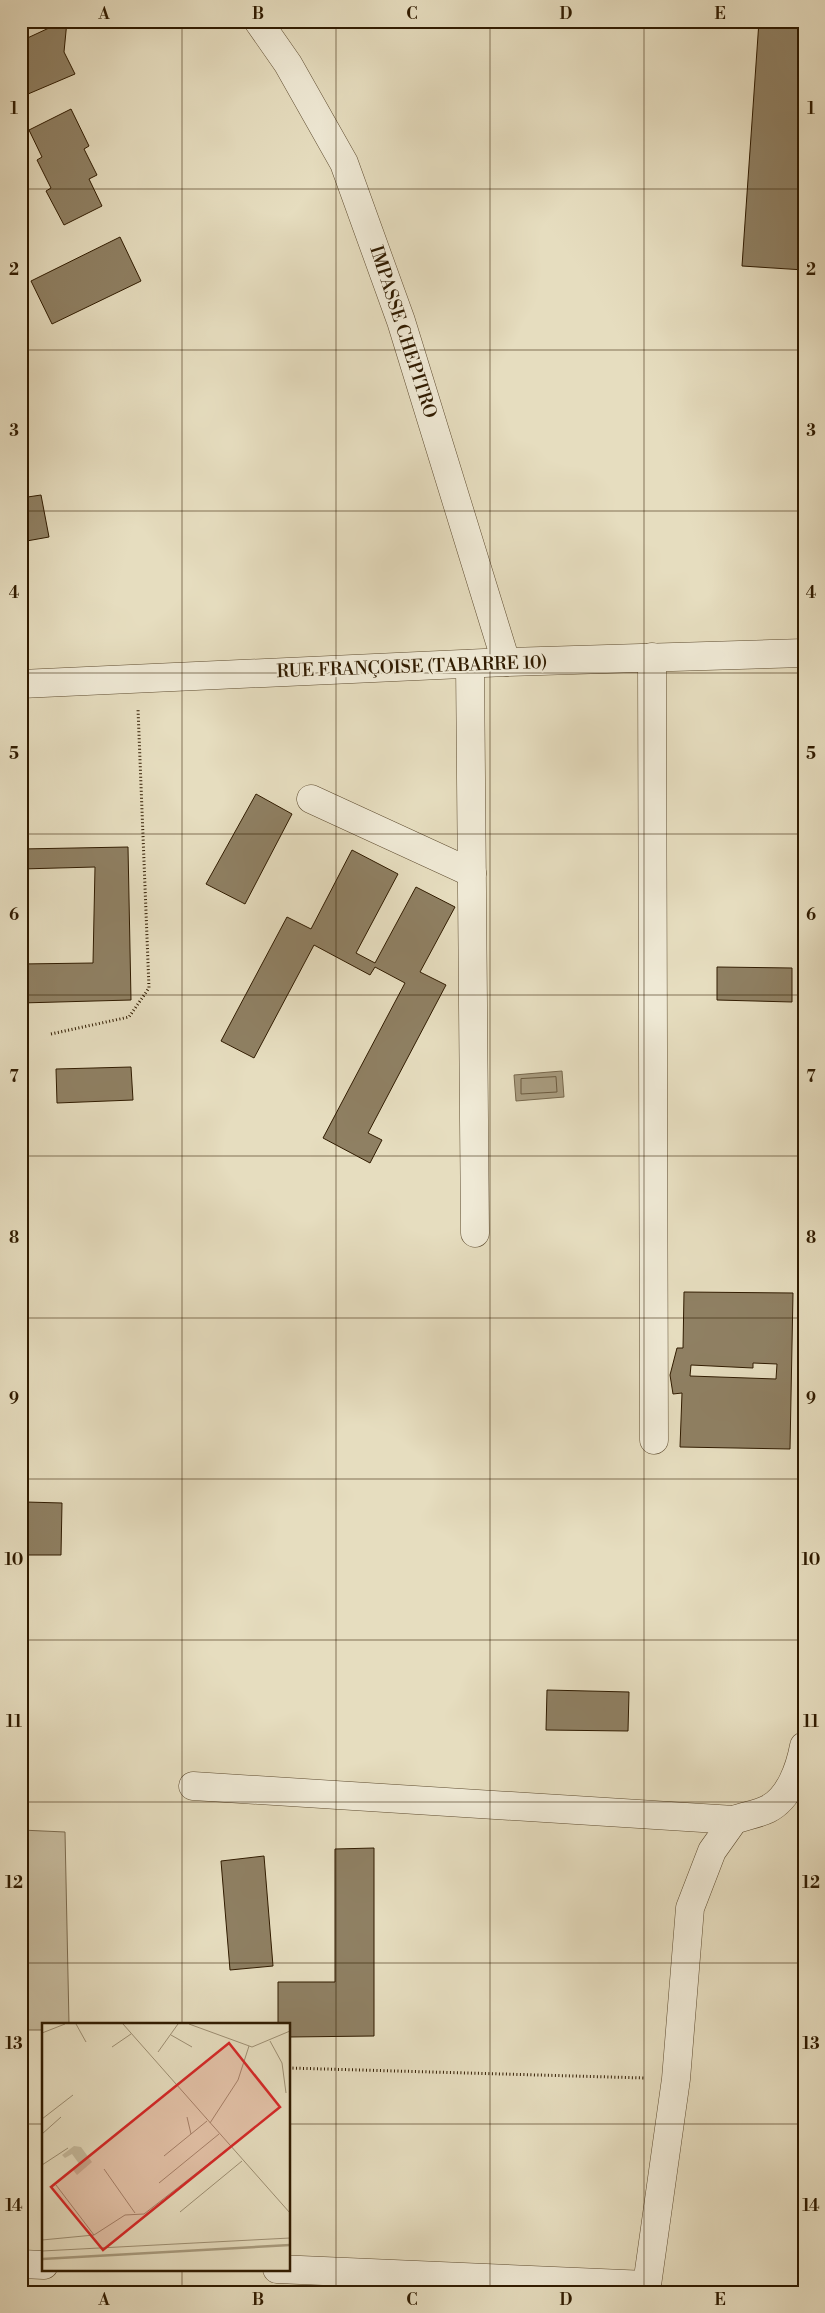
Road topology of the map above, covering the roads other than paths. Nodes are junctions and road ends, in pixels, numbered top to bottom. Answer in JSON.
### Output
{"nodes":[{"id":1,"x":258,"y":21,"type":"edge"},
{"id":2,"x":804,"y":653,"type":"edge"},
{"id":3,"x":652,"y":657,"type":"junction"},
{"id":4,"x":506,"y":662,"type":"junction"},
{"id":5,"x":470,"y":676,"type":"junction"},
{"id":6,"x":21,"y":684,"type":"edge"},
{"id":7,"x":311,"y":799,"type":"dead end"},
{"id":8,"x":472,"y":873,"type":"junction"},
{"id":9,"x":475,"y":1233,"type":"dead end"},
{"id":10,"x":654,"y":1440,"type":"dead end"},
{"id":11,"x":804,"y":1746,"type":"edge"},
{"id":12,"x":194,"y":1786,"type":"dead end"},
{"id":13,"x":734,"y":1820,"type":"junction"},
{"id":14,"x":21,"y":2264,"type":"edge"},
{"id":15,"x":42,"y":2265,"type":"edge"},
{"id":16,"x":290,"y":2270,"type":"edge"},
{"id":17,"x":645,"y":2289,"type":"edge"}],
"edges":[{"from":1,"to":4,"type":"street","name":"IMPASSE CHEPITRO"},
{"from":2,"to":3,"type":"street","name":"RUE FRANÇOISE (TABARRE 10)"},
{"from":3,"to":4,"type":"street","name":"RUE FRANÇOISE (TABARRE 10)"},
{"from":3,"to":10,"type":"street"},
{"from":4,"to":5,"type":"street","name":"RUE FRANÇOISE (TABARRE 10)"},
{"from":5,"to":6,"type":"street","name":"RUE FRANÇOISE (TABARRE 10)"},
{"from":5,"to":8,"type":"street"},
{"from":7,"to":8,"type":"street"},
{"from":8,"to":9,"type":"street"},
{"from":11,"to":13,"type":"street"},
{"from":12,"to":13,"type":"street"},
{"from":13,"to":17,"type":"street"},
{"from":14,"to":15,"type":"street"},
{"from":16,"to":17,"type":"street"}]}
